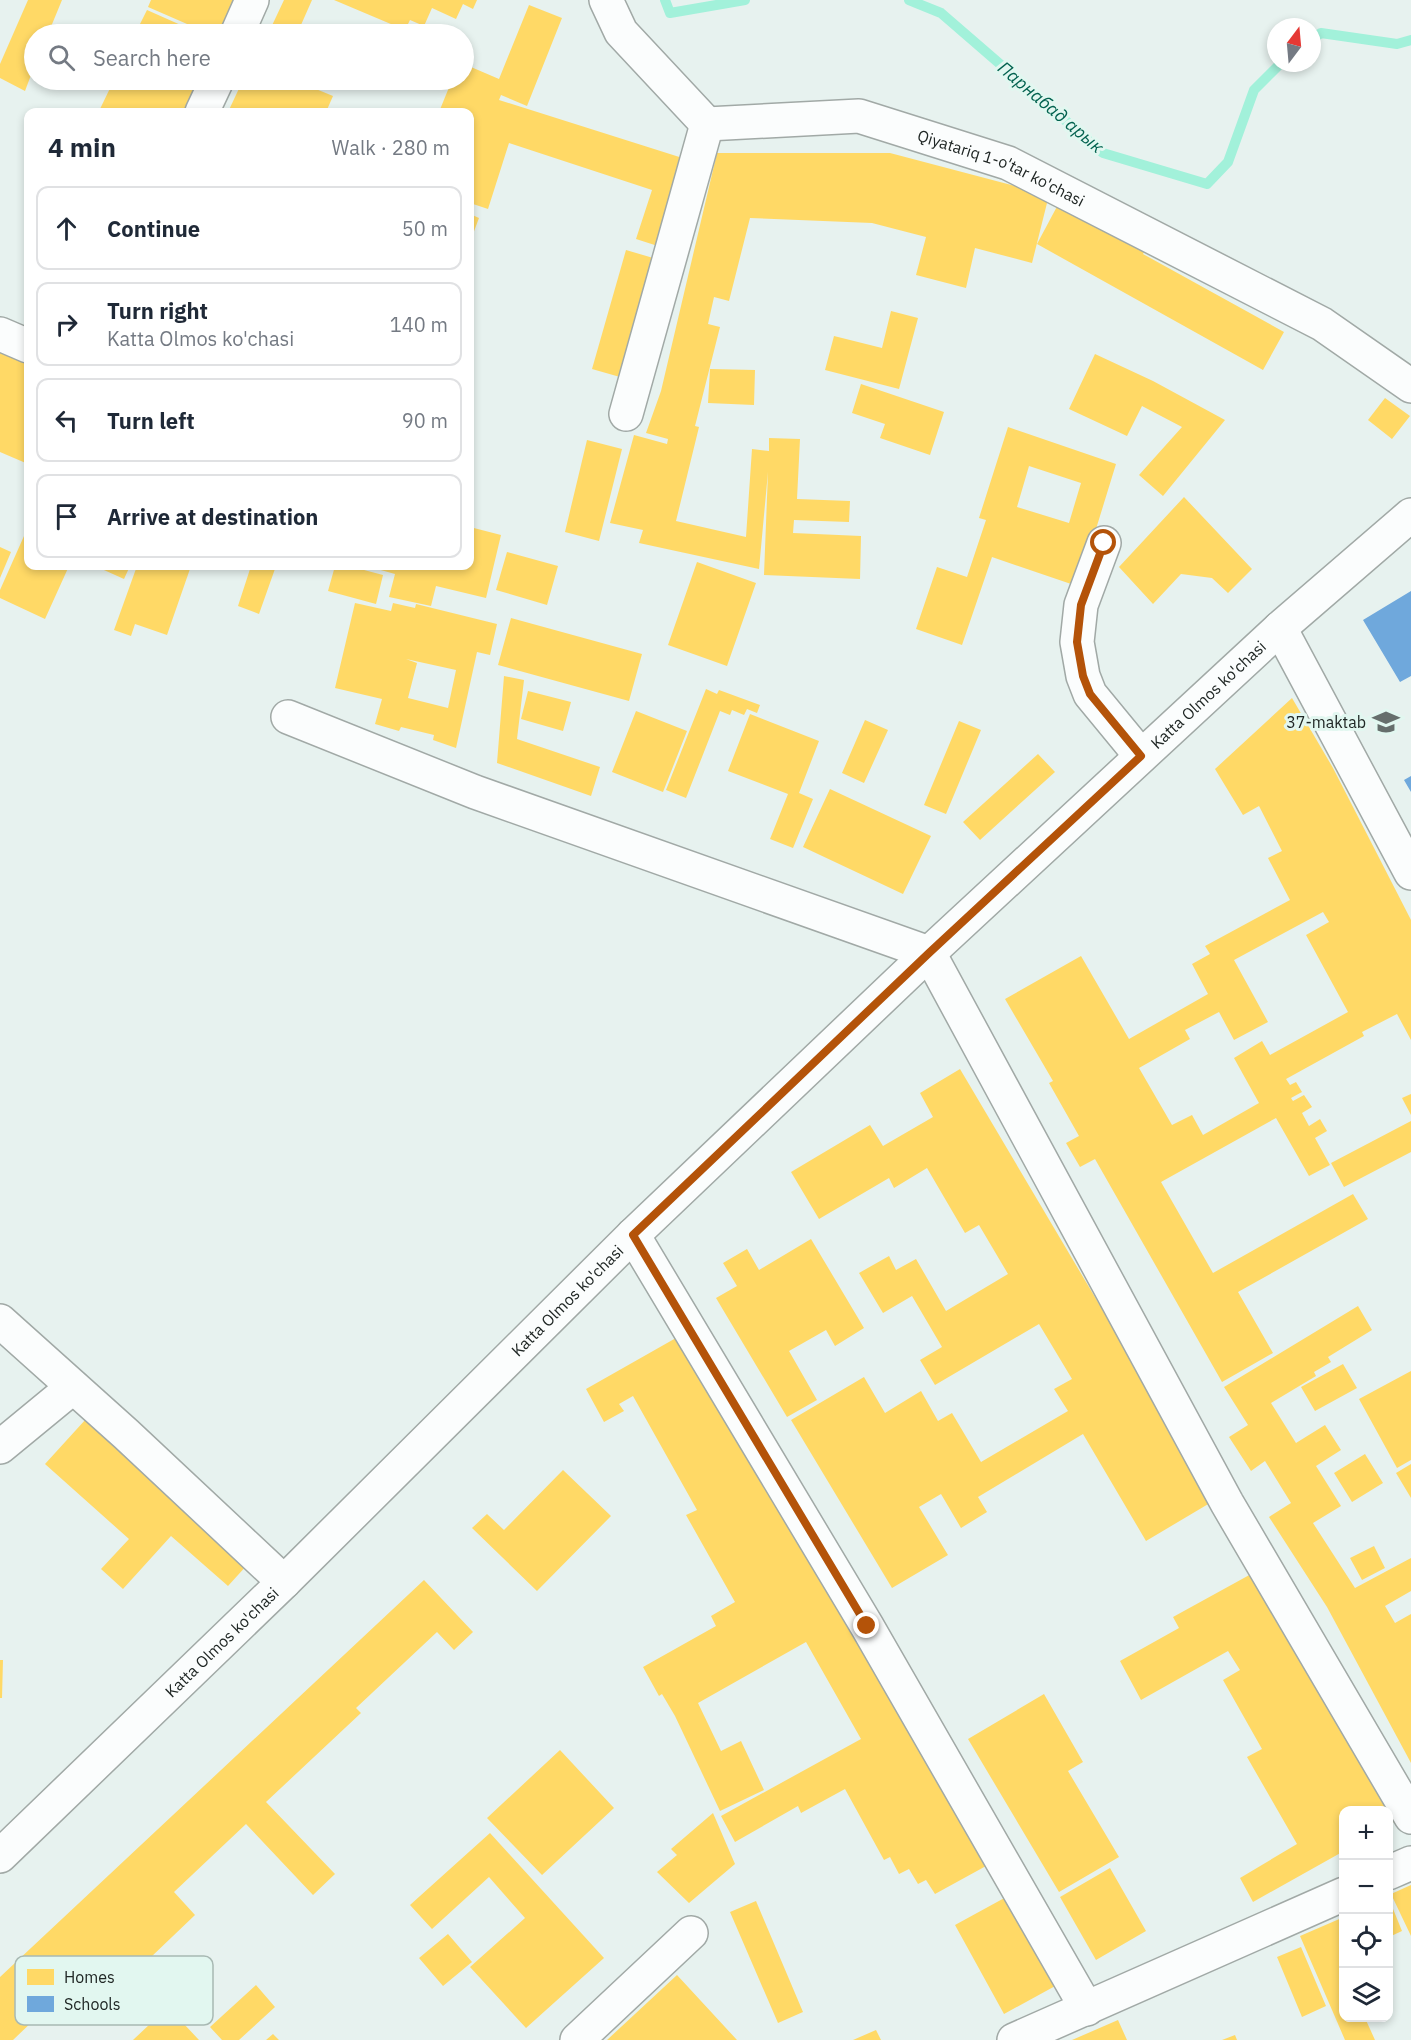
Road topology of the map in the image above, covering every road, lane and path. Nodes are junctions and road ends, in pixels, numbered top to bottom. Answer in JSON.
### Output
{"nodes":[{"id":1,"x":252,"y":0,"type":"edge"},
{"id":2,"x":606,"y":0,"type":"edge"},
{"id":3,"x":241,"y":24,"type":"edge"},
{"id":4,"x":212,"y":90,"type":"edge"},
{"id":5,"x":204,"y":108,"type":"edge"},
{"id":6,"x":707,"y":124,"type":"junction"},
{"id":7,"x":0,"y":334,"type":"edge"},
{"id":8,"x":24,"y":344,"type":"edge"},
{"id":9,"x":1411,"y":386,"type":"edge"},
{"id":10,"x":626,"y":414,"type":"dead end"},
{"id":11,"x":1411,"y":514,"type":"edge"},
{"id":12,"x":1104,"y":543,"type":"dead end"},
{"id":13,"x":1280,"y":628,"type":"junction"},
{"id":14,"x":288,"y":717,"type":"dead end"},
{"id":15,"x":1141,"y":756,"type":"junction"},
{"id":16,"x":1411,"y":873,"type":"edge"},
{"id":17,"x":929,"y":953,"type":"junction"},
{"id":18,"x":633,"y":1235,"type":"junction"},
{"id":19,"x":0,"y":1322,"type":"edge"},
{"id":20,"x":73,"y":1387,"type":"junction"},
{"id":21,"x":0,"y":1447,"type":"edge"},
{"id":22,"x":284,"y":1582,"type":"junction"},
{"id":23,"x":1411,"y":1817,"type":"edge"},
{"id":24,"x":0,"y":1856,"type":"edge"},
{"id":25,"x":1411,"y":1863,"type":"edge"},
{"id":26,"x":1393,"y":1871,"type":"edge"},
{"id":27,"x":1339,"y":1896,"type":"edge"},
{"id":28,"x":691,"y":1933,"type":"dead end"},
{"id":29,"x":1087,"y":2008,"type":"junction"},
{"id":30,"x":577,"y":2040,"type":"edge"},
{"id":31,"x":1014,"y":2040,"type":"edge"}],
"edges":[{"from":1,"to":3,"type":"street"},
{"from":2,"to":6,"type":"street"},
{"from":4,"to":5,"type":"street"},
{"from":6,"to":9,"type":"street","name":"Qiyatariq 1-o'tar ko'chasi"},
{"from":6,"to":10,"type":"street"},
{"from":7,"to":8,"type":"street"},
{"from":11,"to":13,"type":"street","name":"Katta Olmos ko'chasi"},
{"from":12,"to":15,"type":"street"},
{"from":13,"to":15,"type":"street","name":"Katta Olmos ko'chasi"},
{"from":13,"to":16,"type":"street"},
{"from":14,"to":17,"type":"street"},
{"from":15,"to":17,"type":"street","name":"Katta Olmos ko'chasi"},
{"from":17,"to":18,"type":"street","name":"Katta Olmos ko'chasi"},
{"from":17,"to":23,"type":"street"},
{"from":18,"to":22,"type":"street","name":"Katta Olmos ko'chasi"},
{"from":18,"to":29,"type":"street"},
{"from":19,"to":20,"type":"street"},
{"from":20,"to":21,"type":"street"},
{"from":20,"to":22,"type":"street"},
{"from":22,"to":24,"type":"street","name":"Katta Olmos ko'chasi"},
{"from":25,"to":26,"type":"street"},
{"from":27,"to":29,"type":"street"},
{"from":28,"to":30,"type":"street"},
{"from":29,"to":31,"type":"street"}]}
